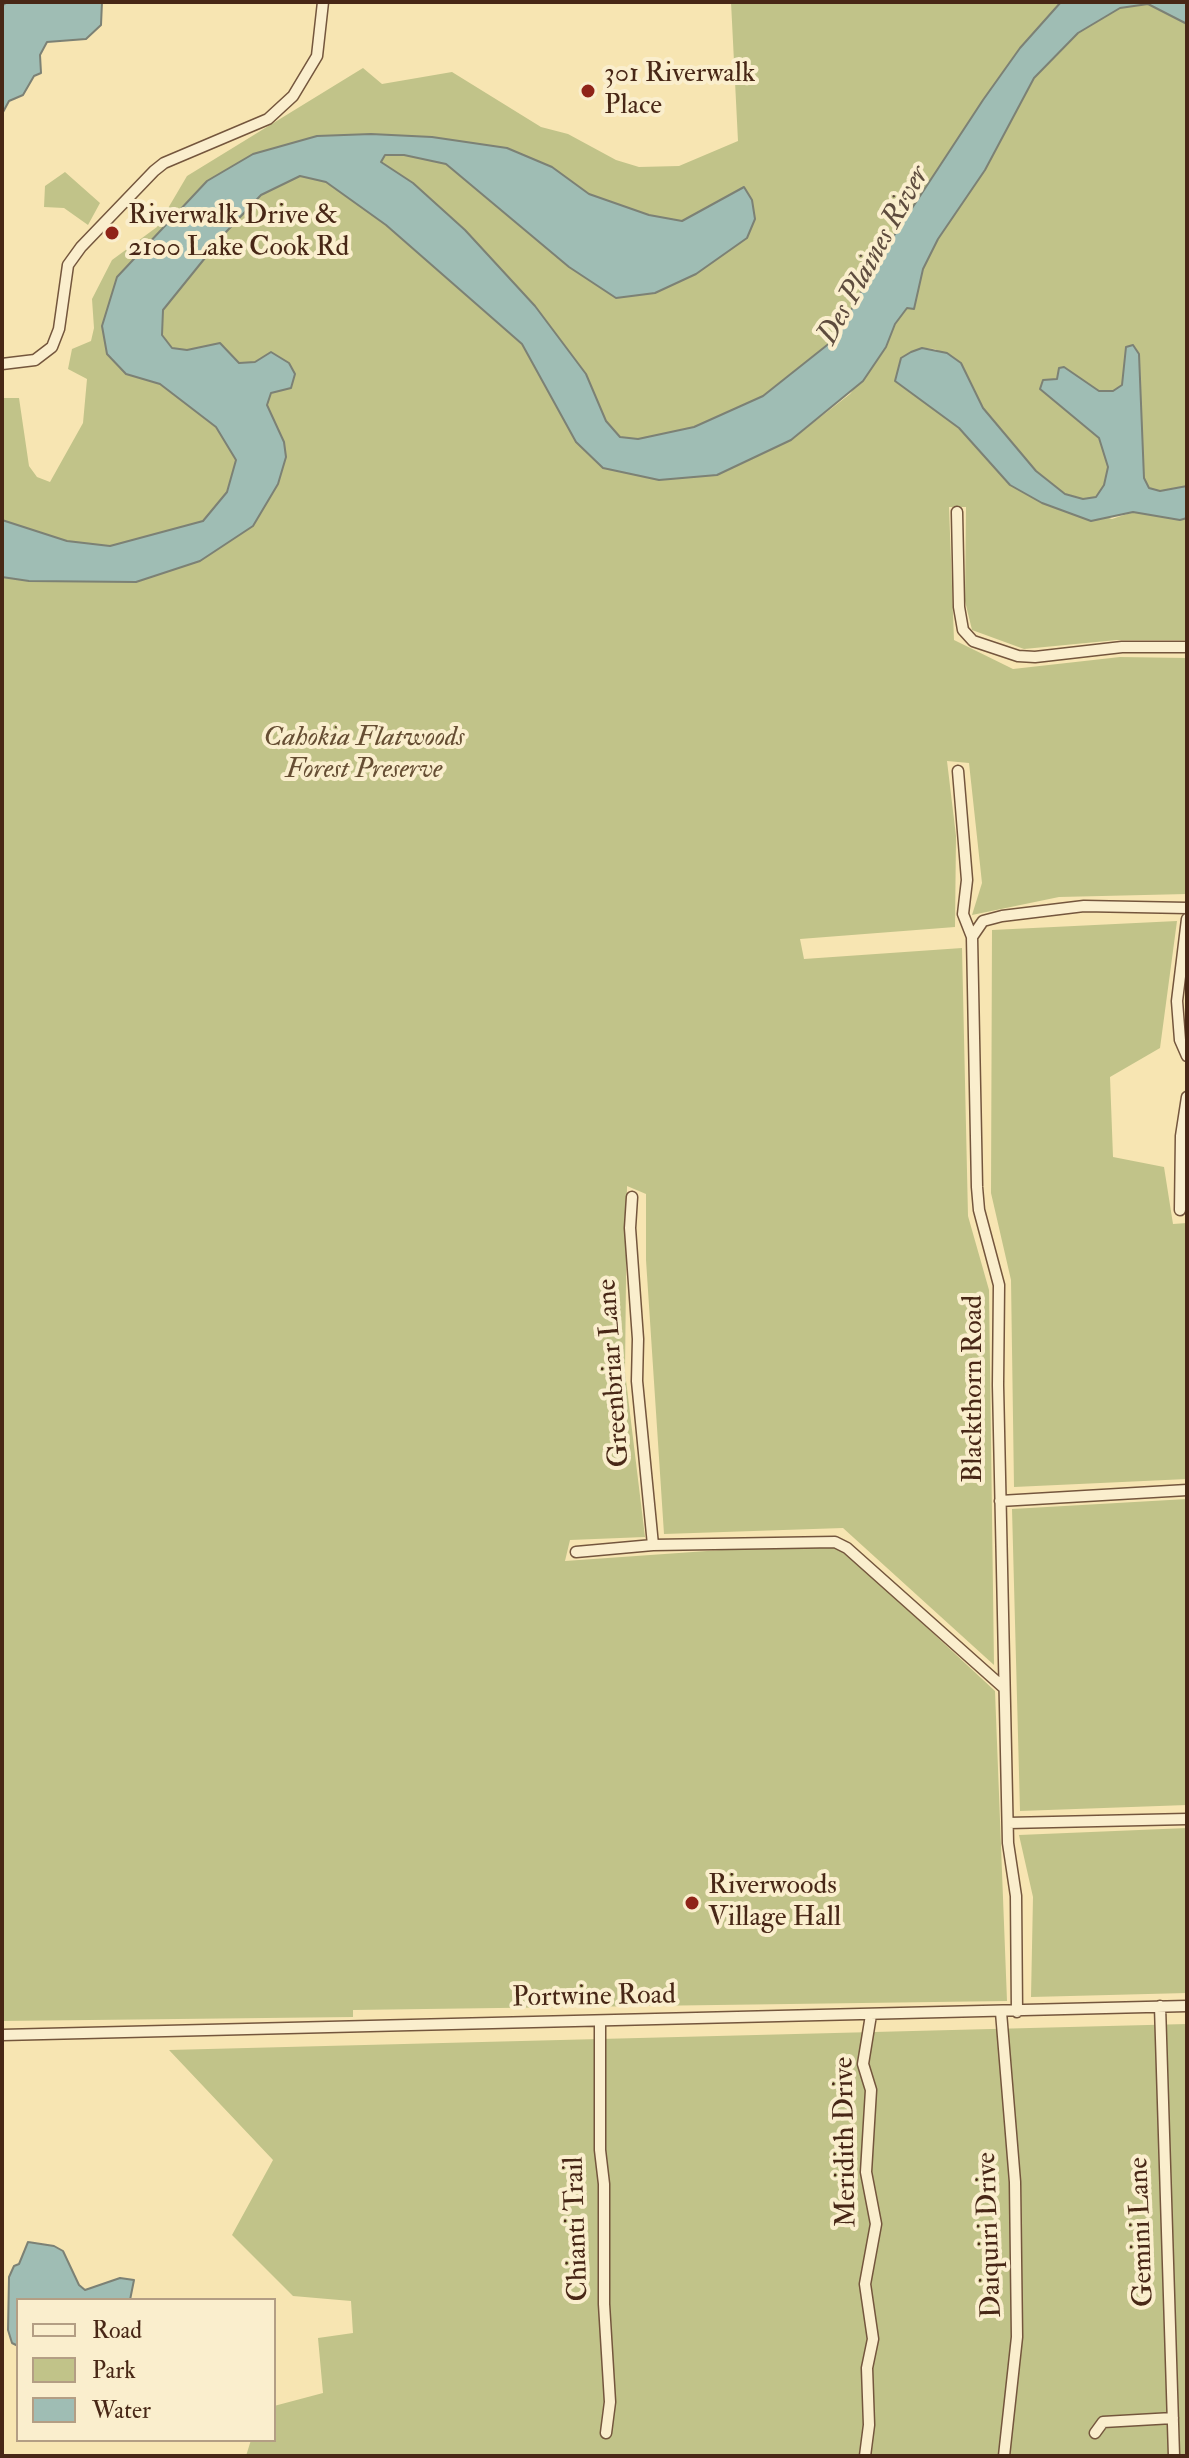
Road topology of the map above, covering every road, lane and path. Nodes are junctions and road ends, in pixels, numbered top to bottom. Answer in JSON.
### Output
{"nodes":[{"id":1,"x":323,"y":2,"type":"edge"},
{"id":2,"x":2,"y":364,"type":"edge"},
{"id":3,"x":957,"y":512,"type":"dead end"},
{"id":4,"x":1187,"y":647,"type":"edge"},
{"id":5,"x":958,"y":771,"type":"dead end"},
{"id":6,"x":1187,"y":908,"type":"edge"},
{"id":7,"x":1187,"y":919,"type":"edge"},
{"id":8,"x":972,"y":937,"type":"junction"},
{"id":9,"x":1187,"y":1056,"type":"edge"},
{"id":10,"x":1187,"y":1097,"type":"edge"},
{"id":11,"x":632,"y":1197,"type":"dead end"},
{"id":12,"x":1180,"y":1210,"type":"dead end"},
{"id":13,"x":1187,"y":1490,"type":"edge"},
{"id":14,"x":1000,"y":1501,"type":"junction"},
{"id":15,"x":653,"y":1545,"type":"junction"},
{"id":16,"x":576,"y":1552,"type":"dead end"},
{"id":17,"x":1004,"y":1688,"type":"junction"},
{"id":18,"x":1187,"y":1819,"type":"edge"},
{"id":19,"x":1008,"y":1823,"type":"junction"},
{"id":20,"x":1160,"y":2006,"type":"junction"},
{"id":21,"x":1187,"y":2006,"type":"edge"},
{"id":22,"x":1001,"y":2012,"type":"junction"},
{"id":23,"x":1017,"y":2012,"type":"junction"},
{"id":24,"x":871,"y":2015,"type":"junction"},
{"id":25,"x":600,"y":2023,"type":"junction"},
{"id":26,"x":2,"y":2035,"type":"edge"},
{"id":27,"x":1173,"y":2418,"type":"junction"},
{"id":28,"x":606,"y":2433,"type":"dead end"},
{"id":29,"x":1095,"y":2433,"type":"dead end"},
{"id":30,"x":865,"y":2456,"type":"edge"},
{"id":31,"x":1004,"y":2456,"type":"edge"},
{"id":32,"x":1174,"y":2456,"type":"edge"}],
"edges":[{"from":1,"to":2,"type":"street"},
{"from":3,"to":4,"type":"street"},
{"from":5,"to":8,"type":"street","name":"Blackthorn Road"},
{"from":6,"to":8,"type":"street"},
{"from":7,"to":9,"type":"street"},
{"from":8,"to":14,"type":"street","name":"Blackthorn Road"},
{"from":10,"to":12,"type":"street"},
{"from":11,"to":15,"type":"street","name":"Greenbriar Lane"},
{"from":13,"to":14,"type":"street"},
{"from":14,"to":17,"type":"street","name":"Blackthorn Road"},
{"from":15,"to":16,"type":"street"},
{"from":15,"to":17,"type":"street"},
{"from":17,"to":19,"type":"street","name":"Blackthorn Road"},
{"from":18,"to":19,"type":"street"},
{"from":19,"to":23,"type":"street","name":"Blackthorn Road"},
{"from":20,"to":21,"type":"street","name":"Portwine Road"},
{"from":20,"to":23,"type":"street","name":"Portwine Road"},
{"from":20,"to":27,"type":"street","name":"Gemini Lane"},
{"from":22,"to":23,"type":"street","name":"Portwine Road"},
{"from":22,"to":24,"type":"street","name":"Portwine Road"},
{"from":22,"to":31,"type":"street","name":"Daiquiri Drive"},
{"from":24,"to":25,"type":"street","name":"Portwine Road"},
{"from":24,"to":30,"type":"street","name":"Meridith Drive"},
{"from":25,"to":26,"type":"street","name":"Portwine Road"},
{"from":25,"to":28,"type":"street","name":"Chianti Trail"},
{"from":27,"to":29,"type":"street"},
{"from":27,"to":32,"type":"street","name":"Gemini Lane"}]}
